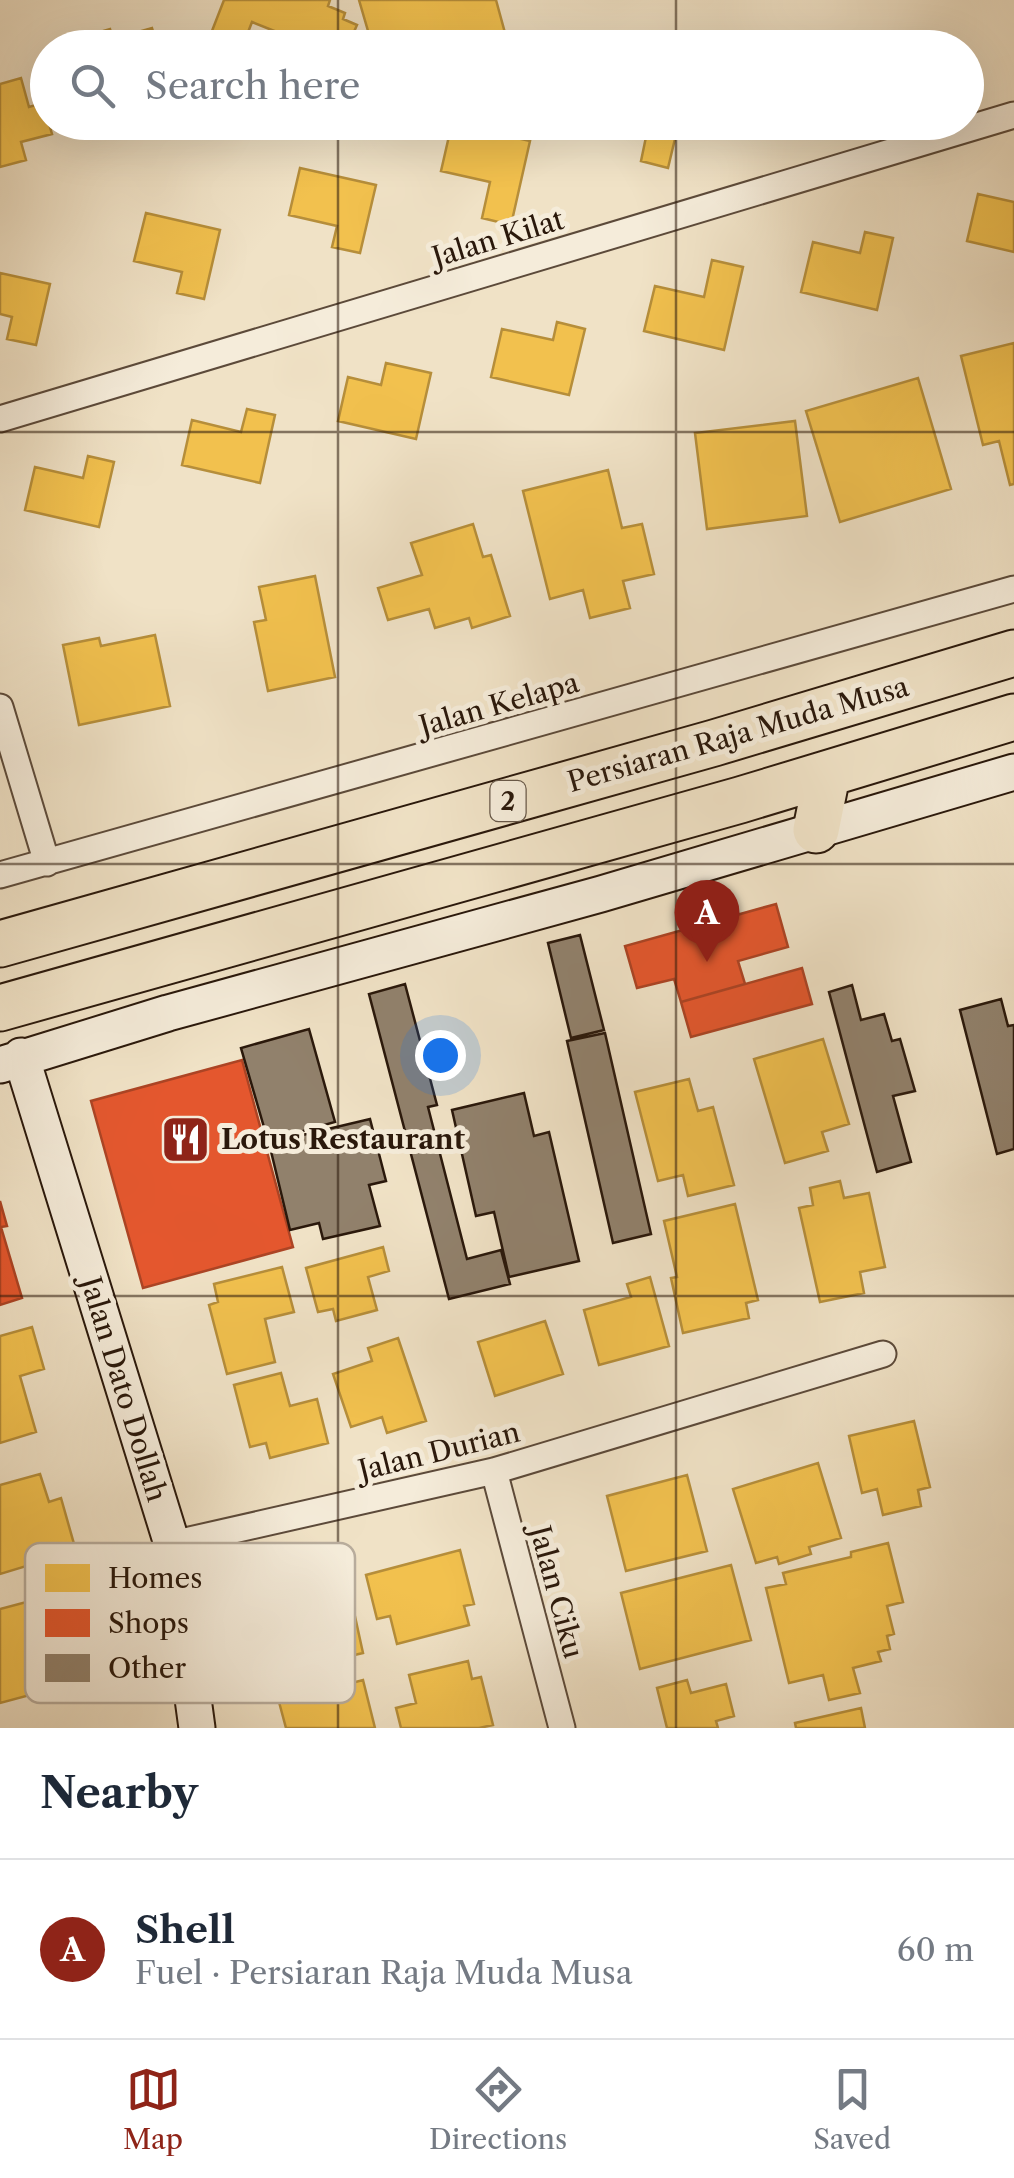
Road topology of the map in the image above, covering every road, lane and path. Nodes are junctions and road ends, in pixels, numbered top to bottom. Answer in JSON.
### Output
{"nodes":[{"id":1,"x":1014,"y":115,"type":"edge"},
{"id":2,"x":984,"y":124,"type":"edge"},
{"id":3,"x":931,"y":140,"type":"edge"},
{"id":4,"x":0,"y":419,"type":"edge"},
{"id":5,"x":1014,"y":589,"type":"edge"},
{"id":6,"x":1014,"y":653,"type":"edge"},
{"id":7,"x":0,"y":707,"type":"edge"},
{"id":8,"x":1014,"y":717,"type":"edge"},
{"id":9,"x":1014,"y":772,"type":"edge"},
{"id":10,"x":827,"y":775,"type":"junction"},
{"id":11,"x":816,"y":830,"type":"junction"},
{"id":12,"x":47,"y":862,"type":"junction"},
{"id":13,"x":0,"y":876,"type":"edge"},
{"id":14,"x":0,"y":944,"type":"edge"},
{"id":15,"x":0,"y":1008,"type":"edge"},
{"id":16,"x":10,"y":1060,"type":"edge"},
{"id":17,"x":883,"y":1354,"type":"dead end"},
{"id":18,"x":494,"y":1472,"type":"junction"},
{"id":19,"x":172,"y":1543,"type":"edge"},
{"id":20,"x":176,"y":1543,"type":"edge"},
{"id":21,"x":193,"y":1703,"type":"edge"},
{"id":22,"x":196,"y":1728,"type":"edge"},
{"id":23,"x":562,"y":1728,"type":"edge"}],
"edges":[{"from":1,"to":2,"type":"street","name":"Jalan Kilat"},
{"from":3,"to":4,"type":"street","name":"Jalan Kilat"},
{"from":5,"to":12,"type":"street","name":"Jalan Kelapa"},
{"from":6,"to":14,"type":"highway","name":"Persiaran Raja Muda Musa","number":"2"},
{"from":7,"to":12,"type":"street"},
{"from":8,"to":10,"type":"highway","number":"2"},
{"from":9,"to":11,"type":"street"},
{"from":10,"to":11,"type":"highway"},
{"from":10,"to":15,"type":"highway","number":"2"},
{"from":11,"to":16,"type":"street"},
{"from":12,"to":13,"type":"street","name":"Jalan Kelapa"},
{"from":16,"to":19,"type":"street","name":"Jalan Dato Dollah"},
{"from":17,"to":18,"type":"street","name":"Jalan Durian"},
{"from":18,"to":20,"type":"street","name":"Jalan Durian"},
{"from":18,"to":23,"type":"street","name":"Jalan Ciku"},
{"from":21,"to":22,"type":"street","name":"Jalan Dato Dollah"}]}
